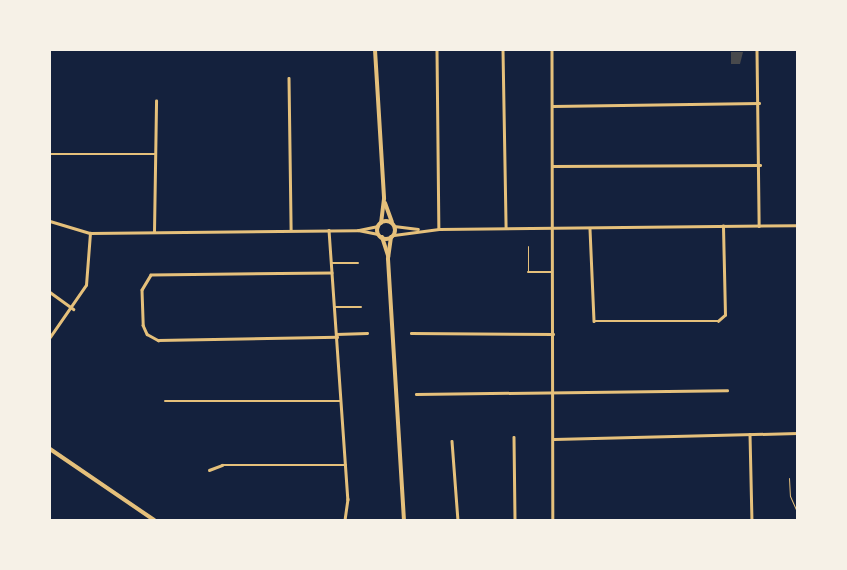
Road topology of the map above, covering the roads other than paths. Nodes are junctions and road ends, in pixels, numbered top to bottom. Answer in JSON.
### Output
{"nodes":[{"id":1,"x":375,"y":50,"type":"edge"},
{"id":2,"x":437,"y":50,"type":"edge"},
{"id":3,"x":503,"y":50,"type":"edge"},
{"id":4,"x":552,"y":50,"type":"edge"},
{"id":5,"x":757,"y":50,"type":"edge"},
{"id":6,"x":289,"y":78,"type":"dead end"},
{"id":7,"x":156,"y":102,"type":"dead end"},
{"id":8,"x":759,"y":103,"type":"junction"},
{"id":9,"x":552,"y":106,"type":"junction"},
{"id":10,"x":50,"y":154,"type":"edge"},
{"id":11,"x":155,"y":154,"type":"junction"},
{"id":12,"x":760,"y":165,"type":"junction"},
{"id":13,"x":552,"y":166,"type":"junction"},
{"id":14,"x":384,"y":198,"type":"junction"},
{"id":15,"x":50,"y":221,"type":"edge"},
{"id":16,"x":380,"y":224,"type":"junction"},
{"id":17,"x":393,"y":225,"type":"junction"},
{"id":18,"x":797,"y":225,"type":"edge"},
{"id":19,"x":723,"y":226,"type":"junction"},
{"id":20,"x":760,"y":226,"type":"junction"},
{"id":21,"x":439,"y":229,"type":"junction"},
{"id":22,"x":506,"y":229,"type":"junction"},
{"id":23,"x":590,"y":229,"type":"junction"},
{"id":24,"x":291,"y":230,"type":"junction"},
{"id":25,"x":329,"y":230,"type":"junction"},
{"id":26,"x":358,"y":230,"type":"junction"},
{"id":27,"x":420,"y":230,"type":"junction"},
{"id":28,"x":552,"y":230,"type":"junction"},
{"id":29,"x":154,"y":232,"type":"junction"},
{"id":30,"x":90,"y":233,"type":"junction"},
{"id":31,"x":380,"y":236,"type":"junction"},
{"id":32,"x":393,"y":236,"type":"junction"},
{"id":33,"x":528,"y":246,"type":"dead end"},
{"id":34,"x":388,"y":259,"type":"junction"},
{"id":35,"x":331,"y":263,"type":"junction"},
{"id":36,"x":358,"y":263,"type":"dead end"},
{"id":37,"x":528,"y":272,"type":"joint"},
{"id":38,"x":552,"y":272,"type":"junction"},
{"id":39,"x":332,"y":273,"type":"junction"},
{"id":40,"x":50,"y":292,"type":"edge"},
{"id":41,"x":334,"y":307,"type":"junction"},
{"id":42,"x":361,"y":307,"type":"dead end"},
{"id":43,"x":73,"y":309,"type":"junction"},
{"id":44,"x":367,"y":333,"type":"dead end"},
{"id":45,"x":411,"y":333,"type":"dead end"},
{"id":46,"x":553,"y":334,"type":"junction"},
{"id":47,"x":336,"y":336,"type":"junction"},
{"id":48,"x":50,"y":337,"type":"edge"},
{"id":49,"x":727,"y":390,"type":"dead end"},
{"id":50,"x":416,"y":394,"type":"dead end"},
{"id":51,"x":553,"y":394,"type":"junction"},
{"id":52,"x":165,"y":401,"type":"dead end"},
{"id":53,"x":341,"y":401,"type":"junction"},
{"id":54,"x":797,"y":432,"type":"edge"},
{"id":55,"x":750,"y":434,"type":"junction"},
{"id":56,"x":514,"y":437,"type":"dead end"},
{"id":57,"x":553,"y":439,"type":"junction"},
{"id":58,"x":452,"y":441,"type":"dead end"},
{"id":59,"x":50,"y":449,"type":"edge"},
{"id":60,"x":346,"y":465,"type":"junction"},
{"id":61,"x":209,"y":470,"type":"dead end"},
{"id":62,"x":789,"y":478,"type":"dead end"},
{"id":63,"x":797,"y":512,"type":"edge"},
{"id":64,"x":154,"y":520,"type":"edge"},
{"id":65,"x":345,"y":520,"type":"edge"},
{"id":66,"x":404,"y":520,"type":"edge"},
{"id":67,"x":458,"y":520,"type":"edge"},
{"id":68,"x":514,"y":520,"type":"edge"},
{"id":69,"x":553,"y":520,"type":"edge"},
{"id":70,"x":752,"y":520,"type":"edge"}],
"edges":[{"from":1,"to":14,"type":"street"},
{"from":2,"to":21,"type":"street"},
{"from":3,"to":22,"type":"street"},
{"from":4,"to":9,"type":"street"},
{"from":5,"to":8,"type":"street"},
{"from":6,"to":24,"type":"street"},
{"from":7,"to":11,"type":"street"},
{"from":8,"to":9,"type":"street"},
{"from":8,"to":12,"type":"street"},
{"from":9,"to":13,"type":"street"},
{"from":10,"to":11,"type":"street"},
{"from":11,"to":29,"type":"street"},
{"from":12,"to":13,"type":"street"},
{"from":12,"to":20,"type":"street"},
{"from":13,"to":28,"type":"street"},
{"from":14,"to":16,"type":"street"},
{"from":14,"to":17,"type":"street"},
{"from":15,"to":30,"type":"street"},
{"from":16,"to":17,"type":"street"},
{"from":16,"to":26,"type":"street"},
{"from":16,"to":31,"type":"street"},
{"from":17,"to":27,"type":"street"},
{"from":17,"to":32,"type":"street"},
{"from":18,"to":20,"type":"street"},
{"from":19,"to":20,"type":"street"},
{"from":19,"to":23,"type":"street"},
{"from":19,"to":23,"type":"street"},
{"from":21,"to":22,"type":"street"},
{"from":21,"to":27,"type":"street"},
{"from":22,"to":28,"type":"street"},
{"from":23,"to":28,"type":"street"},
{"from":24,"to":25,"type":"street"},
{"from":24,"to":29,"type":"street"},
{"from":25,"to":26,"type":"street"},
{"from":25,"to":35,"type":"street"},
{"from":26,"to":31,"type":"street"},
{"from":27,"to":32,"type":"street"},
{"from":28,"to":38,"type":"street"},
{"from":29,"to":30,"type":"street"},
{"from":30,"to":43,"type":"street"},
{"from":31,"to":32,"type":"street"},
{"from":31,"to":34,"type":"street"},
{"from":32,"to":34,"type":"street"},
{"from":33,"to":37,"type":"lane"},
{"from":34,"to":66,"type":"street"},
{"from":35,"to":36,"type":"street"},
{"from":35,"to":39,"type":"street"},
{"from":37,"to":38,"type":"street"},
{"from":38,"to":46,"type":"street"},
{"from":39,"to":41,"type":"street"},
{"from":39,"to":47,"type":"street"},
{"from":40,"to":43,"type":"street"},
{"from":41,"to":42,"type":"street"},
{"from":41,"to":47,"type":"street"},
{"from":43,"to":48,"type":"street"},
{"from":44,"to":47,"type":"street"},
{"from":45,"to":46,"type":"street"},
{"from":46,"to":51,"type":"street"},
{"from":47,"to":53,"type":"street"},
{"from":49,"to":51,"type":"street"},
{"from":50,"to":51,"type":"street"},
{"from":51,"to":57,"type":"street"},
{"from":52,"to":53,"type":"street"},
{"from":53,"to":60,"type":"street"},
{"from":54,"to":55,"type":"street"},
{"from":55,"to":57,"type":"street"},
{"from":55,"to":70,"type":"street"},
{"from":56,"to":68,"type":"street"},
{"from":57,"to":69,"type":"street"},
{"from":58,"to":67,"type":"street"},
{"from":59,"to":64,"type":"street"},
{"from":60,"to":61,"type":"street"},
{"from":60,"to":65,"type":"street"},
{"from":62,"to":63,"type":"lane"}]}
